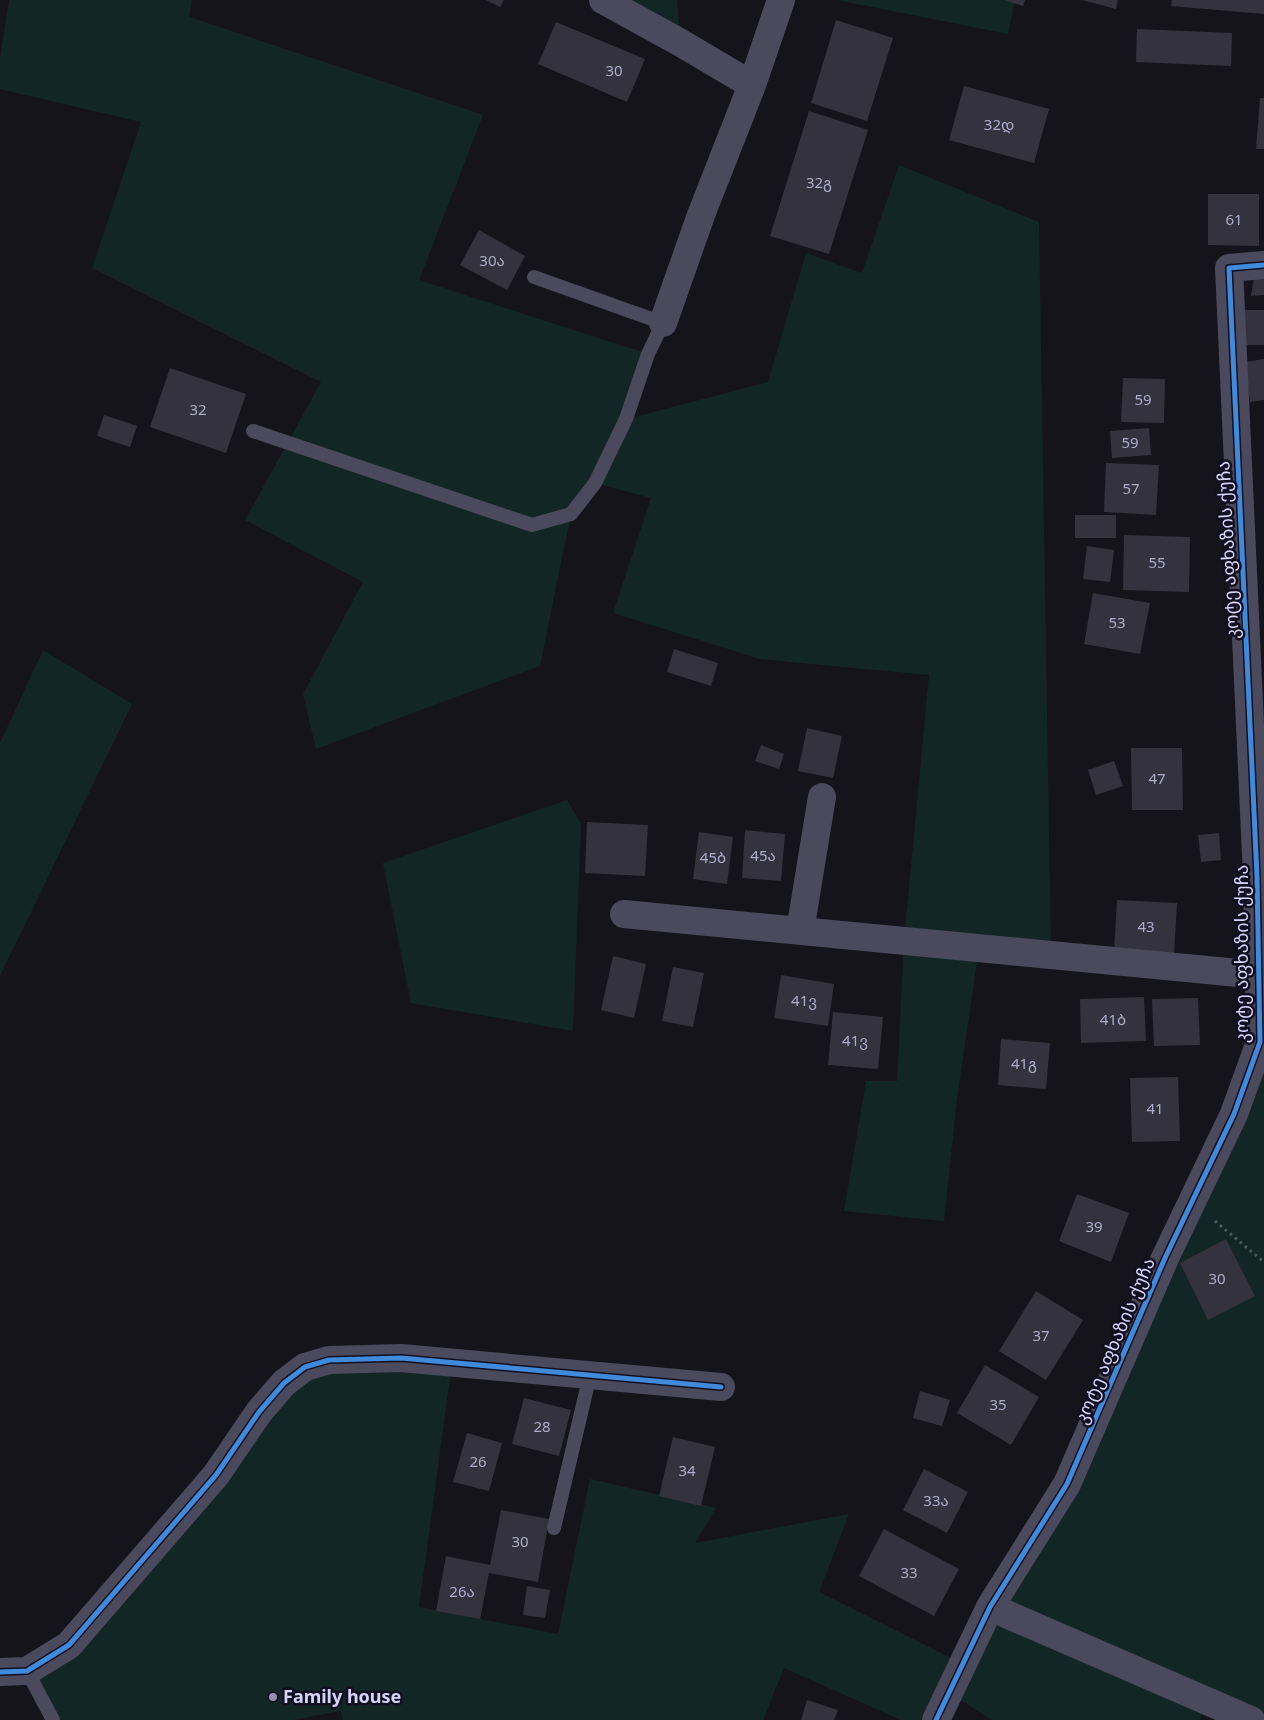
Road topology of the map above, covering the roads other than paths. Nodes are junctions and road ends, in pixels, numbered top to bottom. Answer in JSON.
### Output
{"nodes":[{"id":1,"x":603,"y":0,"type":"edge"},
{"id":2,"x":781,"y":0,"type":"edge"},
{"id":3,"x":752,"y":85,"type":"junction"},
{"id":4,"x":1264,"y":265,"type":"edge"},
{"id":5,"x":534,"y":277,"type":"dead end"},
{"id":6,"x":663,"y":323,"type":"junction"},
{"id":7,"x":253,"y":431,"type":"dead end"},
{"id":8,"x":1256,"y":686,"type":"edge"},
{"id":9,"x":822,"y":797,"type":"dead end"},
{"id":10,"x":624,"y":914,"type":"dead end"},
{"id":11,"x":800,"y":931,"type":"junction"},
{"id":12,"x":1259,"y":974,"type":"junction"},
{"id":13,"x":590,"y":1375,"type":"junction"},
{"id":14,"x":721,"y":1387,"type":"dead end"},
{"id":15,"x":554,"y":1528,"type":"dead end"},
{"id":16,"x":990,"y":1607,"type":"junction"},
{"id":17,"x":27,"y":1671,"type":"junction"},
{"id":18,"x":0,"y":1672,"type":"edge"},
{"id":19,"x":53,"y":1720,"type":"edge"},
{"id":20,"x":936,"y":1720,"type":"edge"},
{"id":21,"x":1252,"y":1720,"type":"edge"}],
"edges":[{"from":1,"to":3,"type":"street"},
{"from":2,"to":3,"type":"street"},
{"from":3,"to":6,"type":"street"},
{"from":4,"to":8,"type":"street","name":"კოტე აფხაზის ქუჩა"},
{"from":5,"to":6,"type":"lane"},
{"from":6,"to":7,"type":"lane"},
{"from":8,"to":12,"type":"street","name":"კოტე აფხაზის ქუჩა"},
{"from":9,"to":11,"type":"street"},
{"from":10,"to":11,"type":"street"},
{"from":11,"to":12,"type":"street"},
{"from":12,"to":16,"type":"street","name":"კოტე აფხაზის ქუჩა"},
{"from":13,"to":14,"type":"street"},
{"from":13,"to":15,"type":"lane"},
{"from":13,"to":17,"type":"street"},
{"from":16,"to":20,"type":"street","name":"კოტე აფხაზის ქუჩა"},
{"from":16,"to":21,"type":"street"},
{"from":17,"to":18,"type":"street"},
{"from":17,"to":19,"type":"lane"}]}
